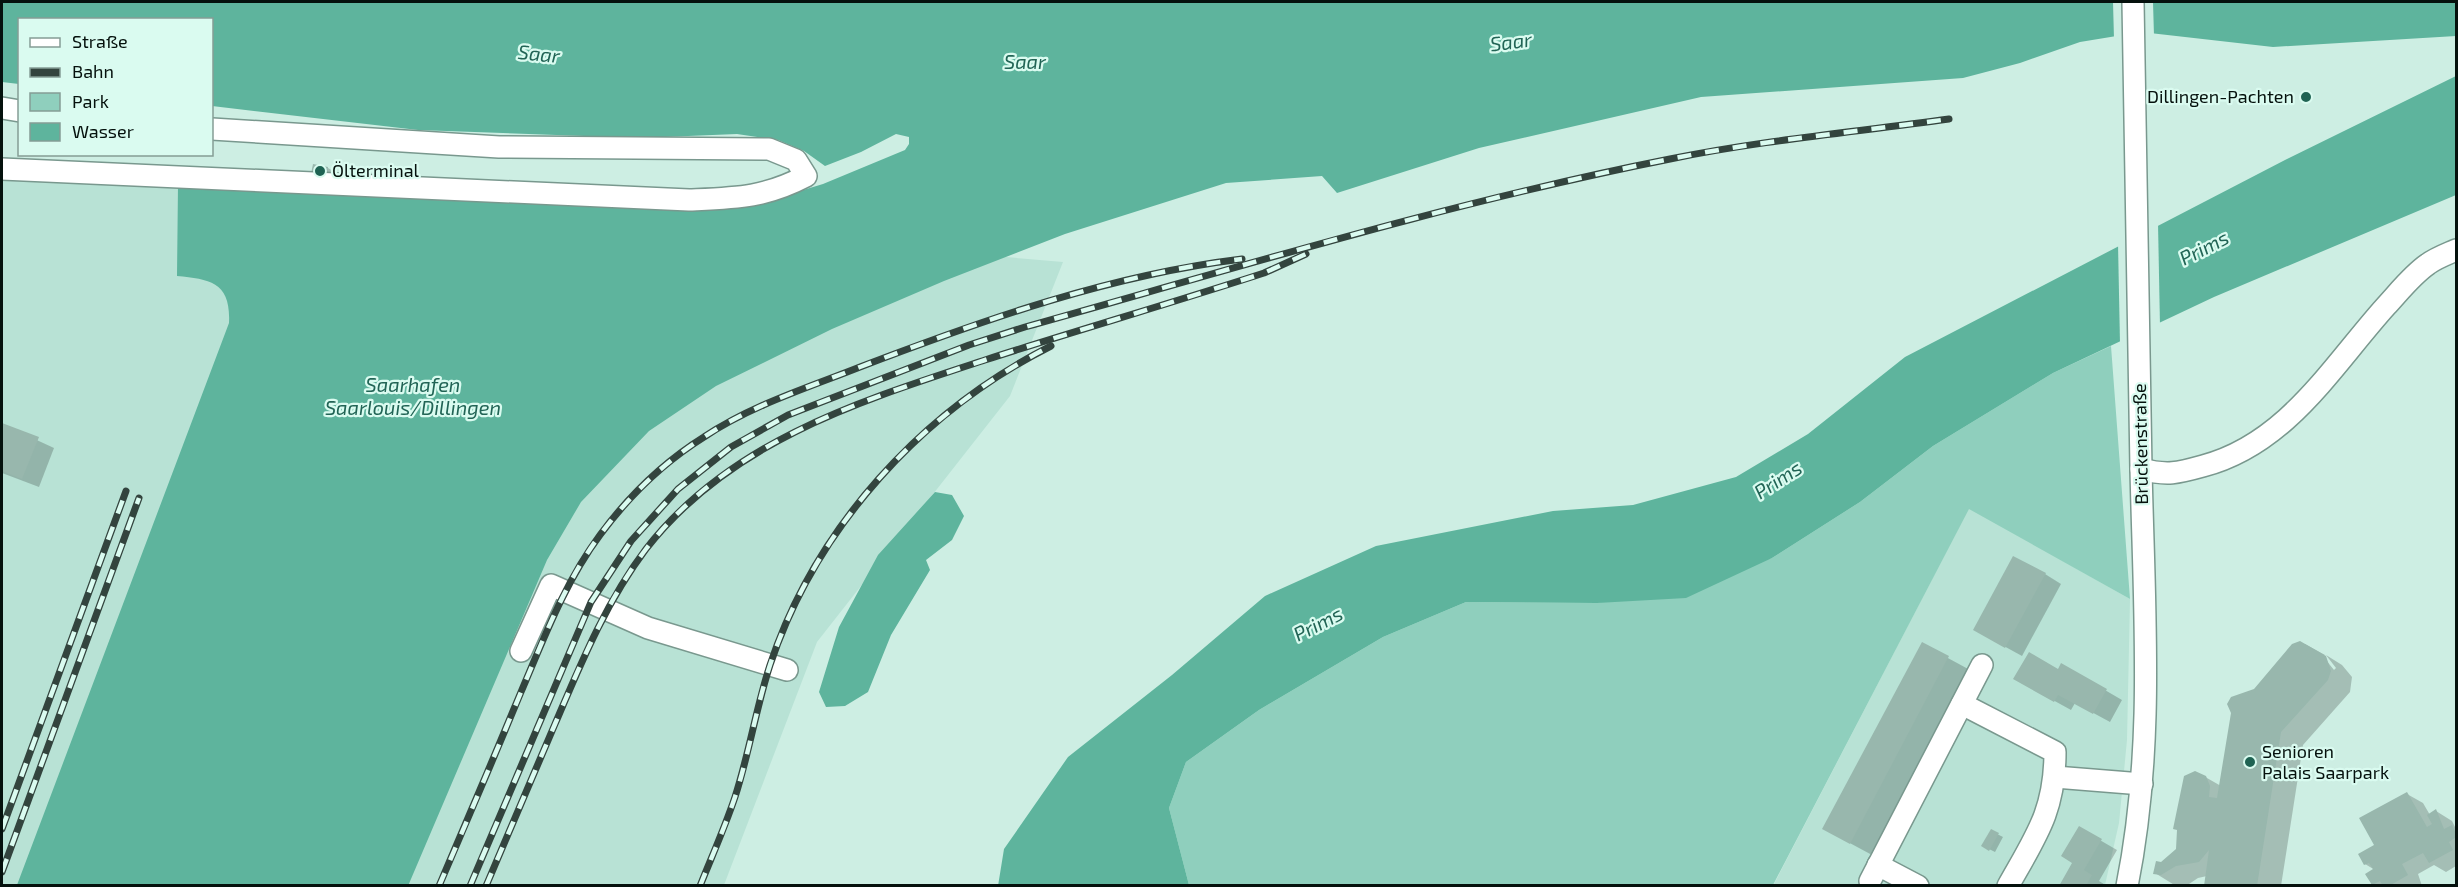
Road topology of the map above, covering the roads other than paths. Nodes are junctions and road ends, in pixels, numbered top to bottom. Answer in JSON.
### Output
{"nodes":[{"id":1,"x":2133,"y":2,"type":"edge"},
{"id":2,"x":2,"y":108,"type":"edge"},
{"id":3,"x":18,"y":111,"type":"edge"},
{"id":4,"x":213,"y":129,"type":"edge"},
{"id":5,"x":2,"y":169,"type":"edge"},
{"id":6,"x":2457,"y":250,"type":"edge"},
{"id":7,"x":2140,"y":469,"type":"junction"},
{"id":8,"x":521,"y":651,"type":"dead end"},
{"id":9,"x":1982,"y":665,"type":"dead end"},
{"id":10,"x":787,"y":670,"type":"dead end"},
{"id":11,"x":1962,"y":704,"type":"junction"},
{"id":12,"x":2055,"y":777,"type":"junction"},
{"id":13,"x":2142,"y":784,"type":"junction"},
{"id":14,"x":1917,"y":885,"type":"edge"},
{"id":15,"x":2008,"y":885,"type":"edge"},
{"id":16,"x":2127,"y":885,"type":"edge"}],
"edges":[{"from":1,"to":7,"type":"street","name":"Brückenstraße"},
{"from":2,"to":3,"type":"street"},
{"from":4,"to":5,"type":"street"},
{"from":6,"to":7,"type":"street"},
{"from":7,"to":13,"type":"street","name":"Brückenstraße"},
{"from":8,"to":10,"type":"street"},
{"from":9,"to":11,"type":"street"},
{"from":11,"to":12,"type":"street"},
{"from":11,"to":14,"type":"street"},
{"from":12,"to":13,"type":"street"},
{"from":12,"to":15,"type":"street"},
{"from":13,"to":16,"type":"street","name":"Brückenstraße"}]}
